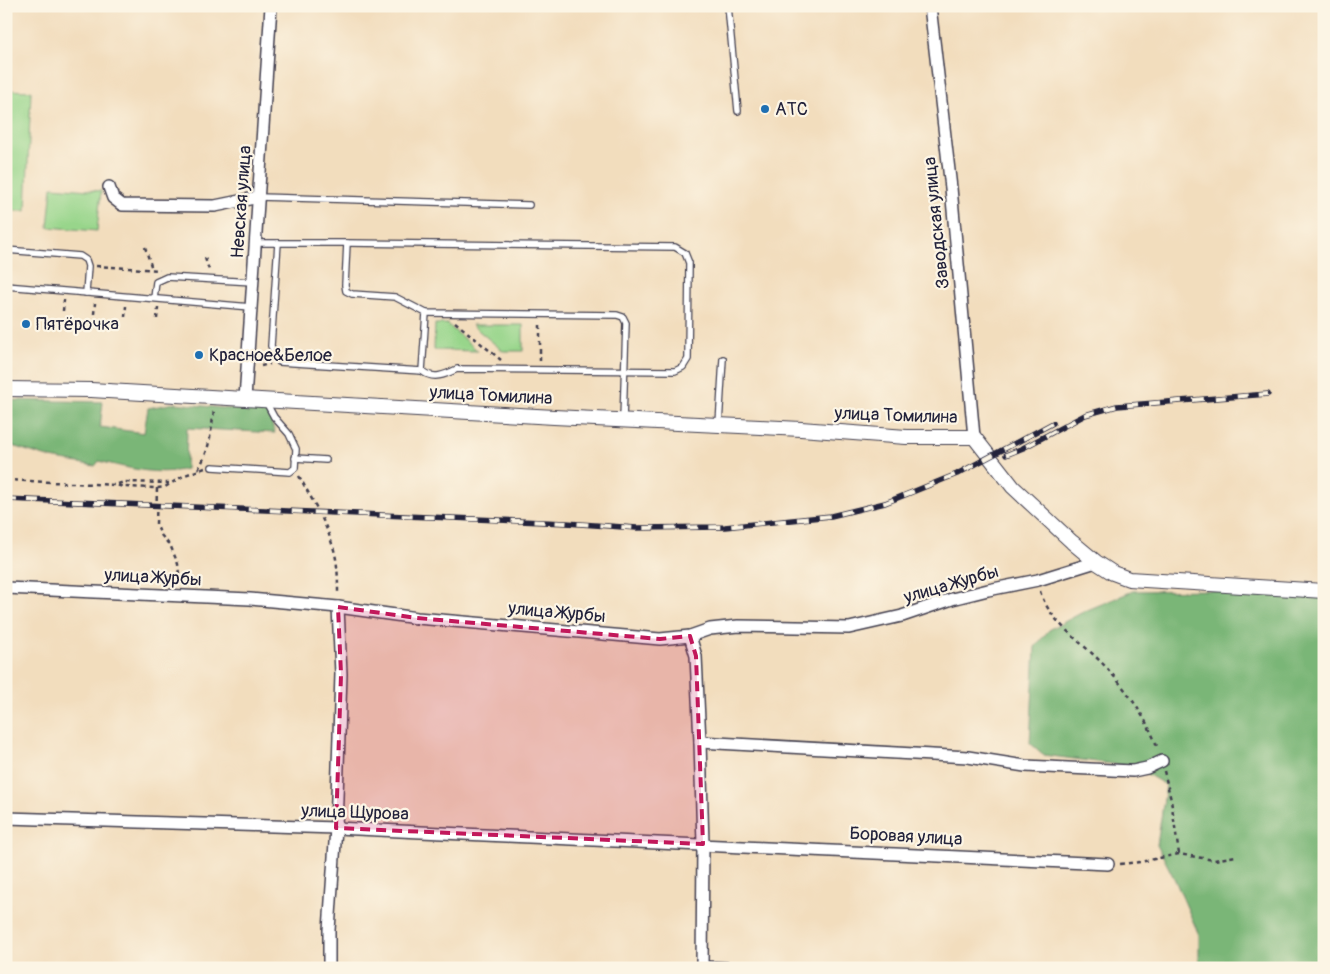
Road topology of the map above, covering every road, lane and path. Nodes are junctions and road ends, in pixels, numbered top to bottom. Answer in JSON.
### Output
{"nodes":[{"id":1,"x":271,"y":6,"type":"edge"},
{"id":2,"x":728,"y":6,"type":"edge"},
{"id":3,"x":930,"y":6,"type":"edge"},
{"id":4,"x":738,"y":110,"type":"dead end"},
{"id":5,"x":109,"y":187,"type":"dead end"},
{"id":6,"x":259,"y":197,"type":"junction"},
{"id":7,"x":529,"y":204,"type":"dead end"},
{"id":8,"x":256,"y":243,"type":"junction"},
{"id":9,"x":278,"y":243,"type":"junction"},
{"id":10,"x":347,"y":243,"type":"junction"},
{"id":11,"x":145,"y":247,"type":"dead end"},
{"id":12,"x":6,"y":250,"type":"edge"},
{"id":13,"x":205,"y":258,"type":"dead end"},
{"id":14,"x":152,"y":269,"type":"dead end"},
{"id":15,"x":210,"y":273,"type":"dead end"},
{"id":16,"x":253,"y":282,"type":"junction"},
{"id":17,"x":6,"y":286,"type":"edge"},
{"id":18,"x":86,"y":293,"type":"junction"},
{"id":19,"x":154,"y":298,"type":"junction"},
{"id":20,"x":251,"y":307,"type":"junction"},
{"id":21,"x":426,"y":313,"type":"junction"},
{"id":22,"x":444,"y":313,"type":"junction"},
{"id":23,"x":540,"y":314,"type":"junction"},
{"id":24,"x":723,"y":359,"type":"dead end"},
{"id":25,"x":511,"y":370,"type":"junction"},
{"id":26,"x":540,"y":370,"type":"junction"},
{"id":27,"x":422,"y":371,"type":"junction"},
{"id":28,"x":625,"y":371,"type":"junction"},
{"id":29,"x":6,"y":389,"type":"edge"},
{"id":30,"x":246,"y":400,"type":"junction"},
{"id":31,"x":266,"y":401,"type":"junction"},
{"id":32,"x":214,"y":404,"type":"dead end"},
{"id":33,"x":623,"y":421,"type":"junction"},
{"id":34,"x":719,"y":425,"type":"junction"},
{"id":35,"x":974,"y":437,"type":"junction"},
{"id":36,"x":296,"y":458,"type":"junction"},
{"id":37,"x":326,"y":460,"type":"dead end"},
{"id":38,"x":212,"y":467,"type":"joint"},
{"id":39,"x":295,"y":468,"type":"junction"},
{"id":40,"x":197,"y":470,"type":"junction"},
{"id":41,"x":6,"y":480,"type":"edge"},
{"id":42,"x":172,"y":482,"type":"junction"},
{"id":43,"x":116,"y":485,"type":"junction"},
{"id":44,"x":157,"y":488,"type":"junction"},
{"id":45,"x":1096,"y":562,"type":"junction"},
{"id":46,"x":1038,"y":580,"type":"junction"},
{"id":47,"x":6,"y":588,"type":"edge"},
{"id":48,"x":1324,"y":591,"type":"edge"},
{"id":49,"x":180,"y":596,"type":"junction"},
{"id":50,"x":338,"y":607,"type":"junction"},
{"id":51,"x":690,"y":636,"type":"junction"},
{"id":52,"x":700,"y":742,"type":"junction"},
{"id":53,"x":1162,"y":761,"type":"junction"},
{"id":54,"x":6,"y":818,"type":"edge"},
{"id":55,"x":336,"y":828,"type":"junction"},
{"id":56,"x":703,"y":844,"type":"junction"},
{"id":57,"x":1178,"y":854,"type":"junction"},
{"id":58,"x":1236,"y":856,"type":"dead end"},
{"id":59,"x":1108,"y":864,"type":"joint"},
{"id":60,"x":702,"y":967,"type":"edge"},
{"id":61,"x":329,"y":968,"type":"edge"},
{"id":62,"x":729,"y":968,"type":"edge"}],
"edges":[{"from":1,"to":6,"type":"street","name":"Невская улица"},
{"from":2,"to":4,"type":"lane"},
{"from":3,"to":35,"type":"street","name":"Заводская улица"},
{"from":5,"to":6,"type":"street"},
{"from":6,"to":7,"type":"lane"},
{"from":6,"to":8,"type":"street","name":"Невская улица"},
{"from":8,"to":9,"type":"lane"},
{"from":8,"to":16,"type":"street","name":"Невская улица"},
{"from":9,"to":10,"type":"lane"},
{"from":9,"to":27,"type":"lane"},
{"from":10,"to":21,"type":"lane"},
{"from":10,"to":28,"type":"lane"},
{"from":11,"to":14,"type":"path"},
{"from":12,"to":18,"type":"lane"},
{"from":13,"to":15,"type":"path"},
{"from":16,"to":19,"type":"lane"},
{"from":16,"to":20,"type":"street","name":"Невская улица"},
{"from":17,"to":18,"type":"lane"},
{"from":18,"to":19,"type":"lane"},
{"from":19,"to":20,"type":"lane"},
{"from":20,"to":30,"type":"street","name":"Невская улица"},
{"from":21,"to":22,"type":"lane"},
{"from":21,"to":27,"type":"lane"},
{"from":22,"to":23,"type":"lane"},
{"from":22,"to":25,"type":"path"},
{"from":23,"to":26,"type":"path"},
{"from":23,"to":28,"type":"lane"},
{"from":24,"to":34,"type":"lane"},
{"from":25,"to":26,"type":"lane"},
{"from":25,"to":27,"type":"lane"},
{"from":26,"to":28,"type":"lane"},
{"from":28,"to":33,"type":"lane"},
{"from":29,"to":30,"type":"street","name":"улица Томилина"},
{"from":30,"to":31,"type":"street","name":"улица Томилина"},
{"from":31,"to":33,"type":"street","name":"улица Томилина"},
{"from":31,"to":36,"type":"lane"},
{"from":32,"to":40,"type":"path"},
{"from":33,"to":34,"type":"street","name":"улица Томилина"},
{"from":34,"to":35,"type":"street","name":"улица Томилина"},
{"from":35,"to":45,"type":"street"},
{"from":36,"to":37,"type":"lane"},
{"from":36,"to":39,"type":"lane"},
{"from":38,"to":39,"type":"lane"},
{"from":38,"to":40,"type":"path"},
{"from":39,"to":50,"type":"path"},
{"from":40,"to":42,"type":"path"},
{"from":41,"to":43,"type":"path"},
{"from":42,"to":43,"type":"path"},
{"from":42,"to":44,"type":"path"},
{"from":43,"to":44,"type":"path"},
{"from":44,"to":49,"type":"path"},
{"from":45,"to":46,"type":"street","name":"улица Журбы"},
{"from":45,"to":48,"type":"street"},
{"from":46,"to":51,"type":"street","name":"улица Журбы"},
{"from":46,"to":53,"type":"path"},
{"from":47,"to":49,"type":"street","name":"улица Журбы"},
{"from":49,"to":50,"type":"street","name":"улица Журбы"},
{"from":50,"to":51,"type":"street","name":"улица Журбы"},
{"from":50,"to":55,"type":"street"},
{"from":51,"to":52,"type":"street"},
{"from":52,"to":53,"type":"street"},
{"from":52,"to":56,"type":"street"},
{"from":53,"to":57,"type":"path"},
{"from":54,"to":55,"type":"street","name":"улица Щурова"},
{"from":55,"to":56,"type":"street","name":"улица Щурова"},
{"from":55,"to":61,"type":"street"},
{"from":56,"to":59,"type":"street","name":"Боровая улица"},
{"from":56,"to":60,"type":"street"},
{"from":57,"to":58,"type":"path"},
{"from":57,"to":59,"type":"path"},
{"from":60,"to":62,"type":"street"}]}
